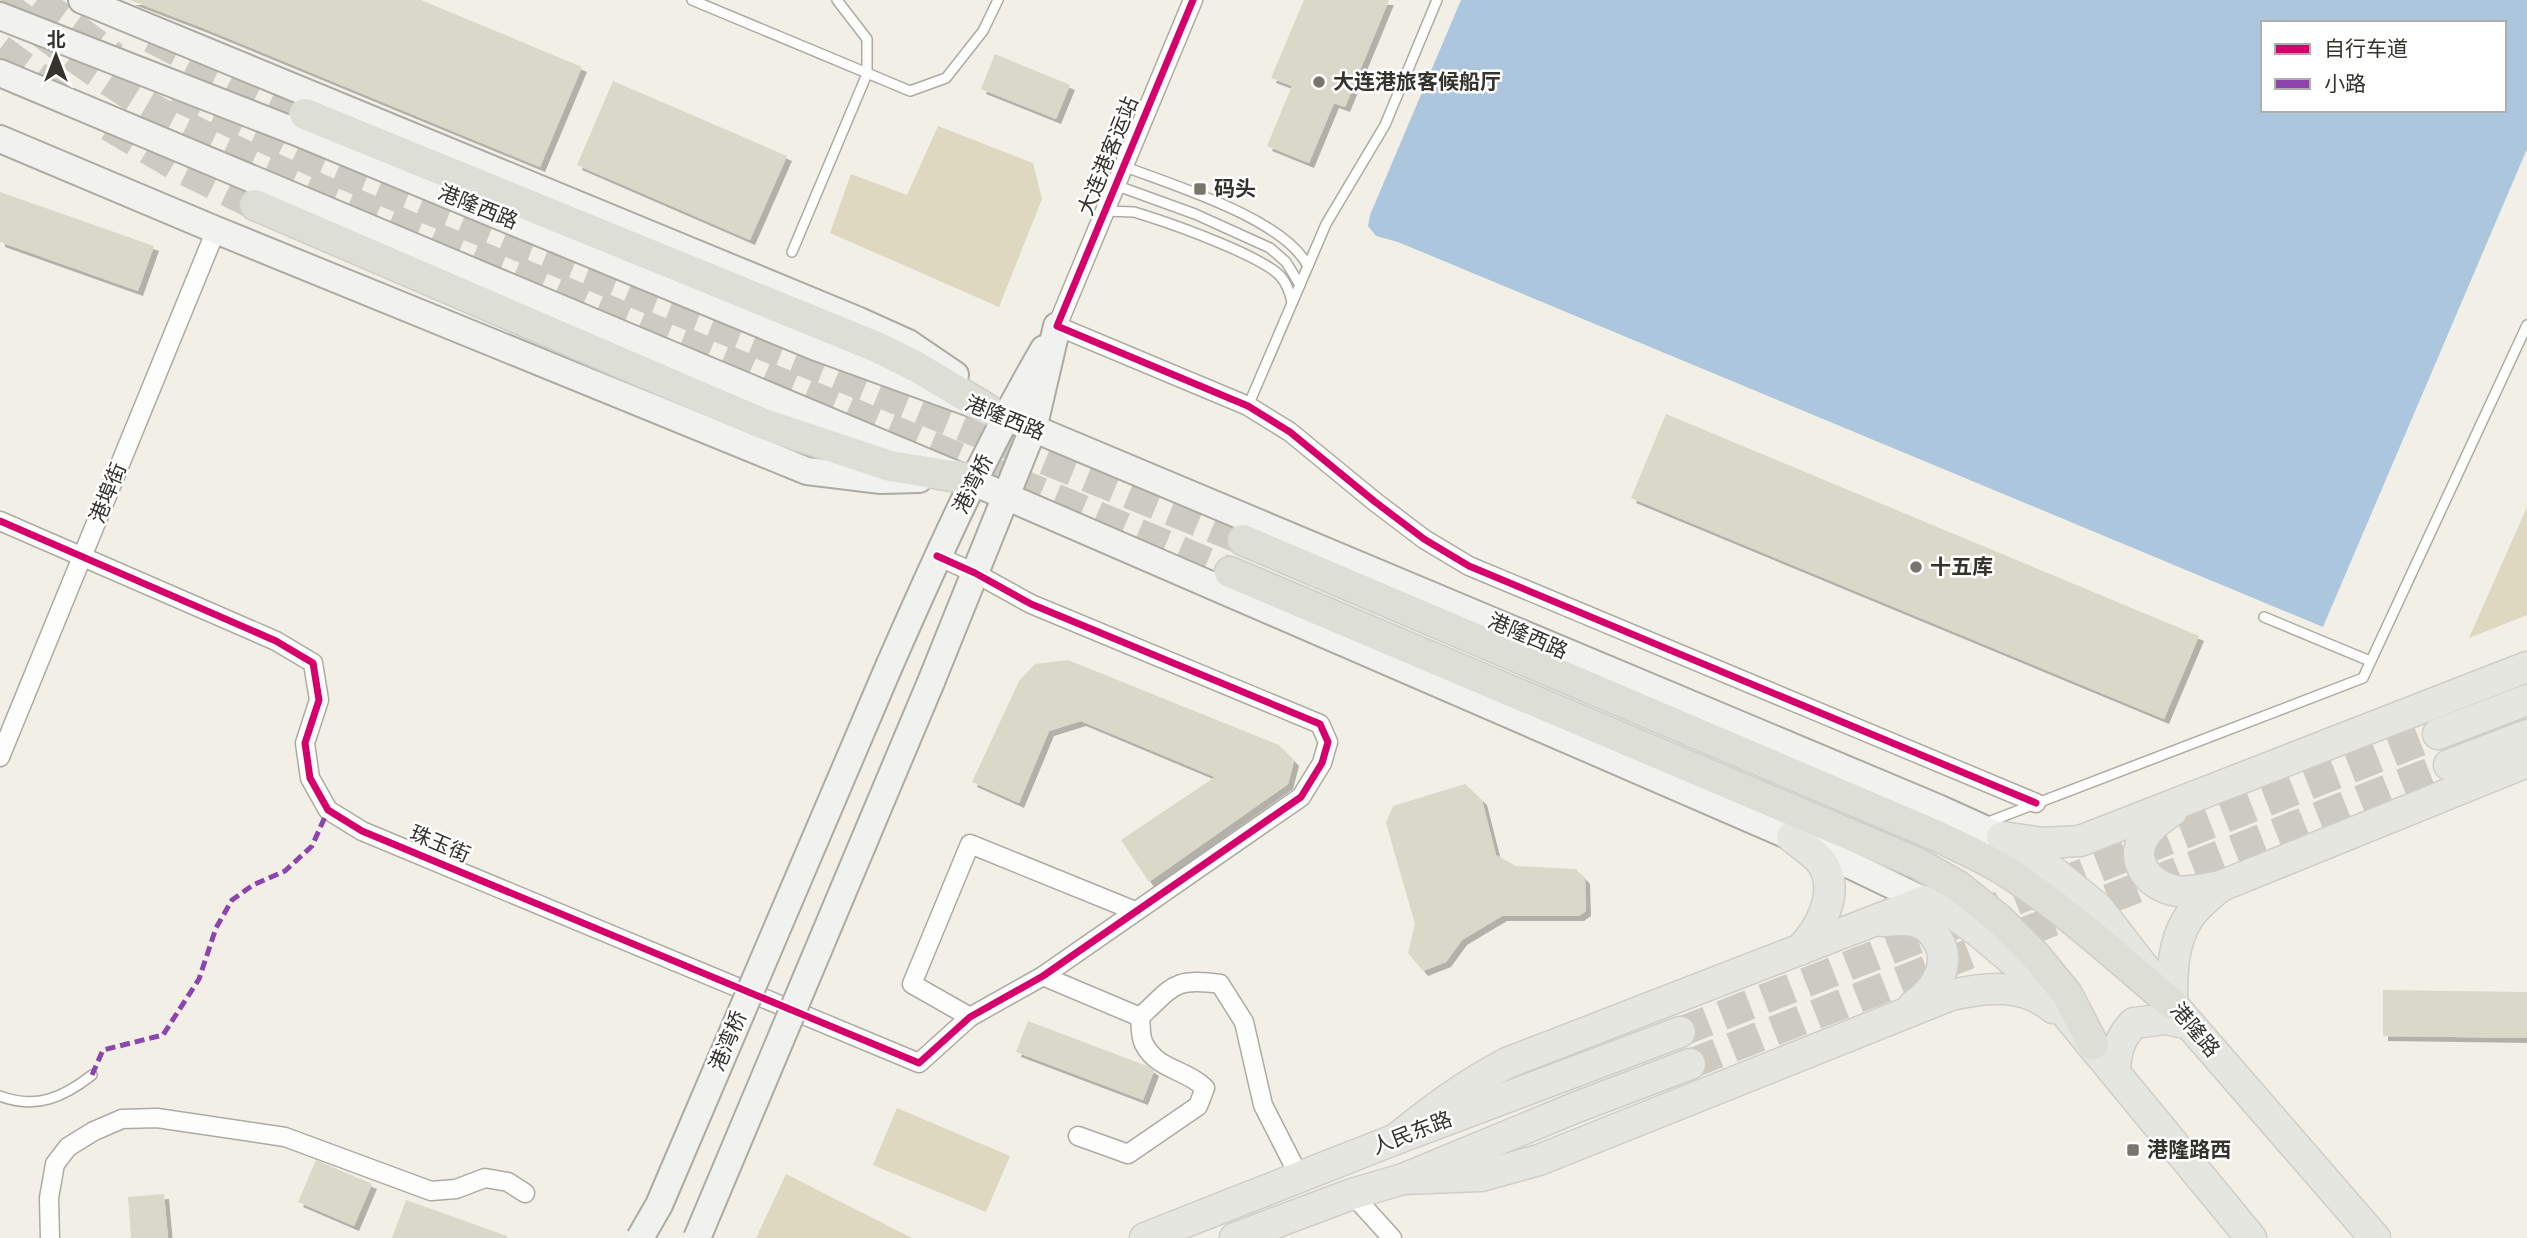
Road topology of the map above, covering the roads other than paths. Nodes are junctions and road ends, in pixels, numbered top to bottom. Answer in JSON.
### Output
{"nodes":[{"id":1,"x":82,"y":0,"type":"edge"},
{"id":2,"x":692,"y":0,"type":"edge"},
{"id":3,"x":837,"y":0,"type":"edge"},
{"id":4,"x":998,"y":0,"type":"edge"},
{"id":5,"x":1193,"y":0,"type":"edge"},
{"id":6,"x":1437,"y":0,"type":"edge"},
{"id":7,"x":0,"y":16,"type":"edge"},
{"id":8,"x":0,"y":73,"type":"edge"},
{"id":9,"x":867,"y":74,"type":"junction"},
{"id":10,"x":305,"y":114,"type":"tunnel mouth"},
{"id":11,"x":0,"y":139,"type":"edge"},
{"id":12,"x":1123,"y":166,"type":"junction"},
{"id":13,"x":1115,"y":185,"type":"junction"},
{"id":14,"x":255,"y":205,"type":"tunnel mouth"},
{"id":15,"x":1105,"y":211,"type":"junction"},
{"id":16,"x":216,"y":230,"type":"junction"},
{"id":17,"x":792,"y":252,"type":"dead end"},
{"id":18,"x":1308,"y":266,"type":"junction"},
{"id":19,"x":1300,"y":285,"type":"junction"},
{"id":20,"x":1292,"y":302,"type":"junction"},
{"id":21,"x":2527,"y":325,"type":"edge"},
{"id":22,"x":1057,"y":326,"type":"junction"},
{"id":23,"x":1248,"y":406,"type":"junction"},
{"id":24,"x":995,"y":413,"type":"junction"},
{"id":25,"x":1033,"y":429,"type":"junction"},
{"id":26,"x":969,"y":481,"type":"junction"},
{"id":27,"x":1004,"y":496,"type":"junction"},
{"id":28,"x":0,"y":521,"type":"edge"},
{"id":29,"x":1243,"y":540,"type":"tunnel mouth"},
{"id":30,"x":83,"y":555,"type":"junction"},
{"id":31,"x":937,"y":556,"type":"junction"},
{"id":32,"x":1230,"y":572,"type":"tunnel mouth"},
{"id":33,"x":975,"y":573,"type":"junction"},
{"id":34,"x":2264,"y":617,"type":"dead end"},
{"id":35,"x":2370,"y":661,"type":"junction"},
{"id":36,"x":2527,"y":667,"type":"edge"},
{"id":37,"x":2527,"y":700,"type":"edge"},
{"id":38,"x":2438,"y":734,"type":"tunnel mouth"},
{"id":39,"x":2527,"y":735,"type":"edge"},
{"id":40,"x":0,"y":757,"type":"edge"},
{"id":41,"x":2527,"y":762,"type":"edge"},
{"id":42,"x":2449,"y":765,"type":"tunnel mouth"},
{"id":43,"x":2187,"y":800,"type":"junction"},
{"id":44,"x":2036,"y":803,"type":"junction"},
{"id":45,"x":1792,"y":837,"type":"junction"},
{"id":46,"x":1985,"y":839,"type":"junction"},
{"id":47,"x":2221,"y":886,"type":"junction"},
{"id":48,"x":1925,"y":901,"type":"junction"},
{"id":49,"x":1135,"y":911,"type":"junction"},
{"id":50,"x":1874,"y":921,"type":"junction"},
{"id":51,"x":1800,"y":951,"type":"junction"},
{"id":52,"x":1043,"y":976,"type":"junction"},
{"id":53,"x":2180,"y":1014,"type":"junction"},
{"id":54,"x":970,"y":1017,"type":"junction"},
{"id":55,"x":1140,"y":1017,"type":"junction"},
{"id":56,"x":1894,"y":1019,"type":"junction"},
{"id":57,"x":1680,"y":1032,"type":"tunnel mouth"},
{"id":58,"x":2094,"y":1044,"type":"junction"},
{"id":59,"x":1690,"y":1064,"type":"tunnel mouth"},
{"id":60,"x":2115,"y":1071,"type":"junction"},
{"id":61,"x":92,"y":1075,"type":"dead end"},
{"id":62,"x":0,"y":1096,"type":"edge"},
{"id":63,"x":1078,"y":1136,"type":"dead end"},
{"id":64,"x":1396,"y":1139,"type":"junction"},
{"id":65,"x":1293,"y":1164,"type":"dead end"},
{"id":66,"x":1404,"y":1179,"type":"junction"},
{"id":67,"x":525,"y":1193,"type":"dead end"},
{"id":68,"x":1352,"y":1194,"type":"junction"},
{"id":69,"x":50,"y":1238,"type":"edge"},
{"id":70,"x":640,"y":1238,"type":"edge"},
{"id":71,"x":697,"y":1238,"type":"edge"},
{"id":72,"x":1145,"y":1238,"type":"edge"},
{"id":73,"x":1235,"y":1238,"type":"edge"},
{"id":74,"x":1392,"y":1238,"type":"edge"},
{"id":75,"x":2251,"y":1238,"type":"edge"},
{"id":76,"x":2375,"y":1238,"type":"edge"}],
"edges":[{"from":1,"to":24,"type":"main road"},
{"from":2,"to":9,"type":"lane"},
{"from":3,"to":9,"type":"lane"},
{"from":4,"to":9,"type":"lane"},
{"from":5,"to":12,"type":"street","name":"大连港客运站"},
{"from":6,"to":18,"type":"lane"},
{"from":7,"to":24,"type":"main road","name":"港隆西路"},
{"from":8,"to":26,"type":"main road"},
{"from":9,"to":17,"type":"lane"},
{"from":10,"to":24,"type":"highway"},
{"from":11,"to":16,"type":"main road"},
{"from":12,"to":13,"type":"street","name":"大连港客运站"},
{"from":12,"to":18,"type":"lane"},
{"from":13,"to":15,"type":"street","name":"大连港客运站"},
{"from":13,"to":19,"type":"lane"},
{"from":14,"to":26,"type":"highway"},
{"from":15,"to":20,"type":"lane"},
{"from":15,"to":22,"type":"street","name":"大连港客运站"},
{"from":16,"to":26,"type":"main road"},
{"from":16,"to":30,"type":"street","name":"港埠街"},
{"from":18,"to":19,"type":"lane"},
{"from":19,"to":20,"type":"lane"},
{"from":20,"to":23,"type":"lane"},
{"from":21,"to":35,"type":"lane"},
{"from":22,"to":23,"type":"street"},
{"from":22,"to":24,"type":"main road","name":"港湾桥"},
{"from":22,"to":25,"type":"main road","name":"港湾桥"},
{"from":23,"to":44,"type":"street"},
{"from":24,"to":25,"type":"main road","name":"港隆西路"},
{"from":24,"to":26,"type":"main road","name":"港湾桥"},
{"from":25,"to":27,"type":"main road","name":"港湾桥"},
{"from":25,"to":46,"type":"main road","name":"港隆西路"},
{"from":26,"to":27,"type":"main road"},
{"from":26,"to":31,"type":"main road","name":"港湾桥"},
{"from":27,"to":33,"type":"main road","name":"港湾桥"},
{"from":27,"to":45,"type":"main road"},
{"from":28,"to":30,"type":"street"},
{"from":29,"to":46,"type":"highway"},
{"from":30,"to":40,"type":"street","name":"港埠街"},
{"from":30,"to":54,"type":"street","name":"珠玉街"},
{"from":31,"to":33,"type":"street"},
{"from":31,"to":70,"type":"main road","name":"港湾桥","bridge":true},
{"from":32,"to":58,"type":"highway"},
{"from":33,"to":49,"type":"street"},
{"from":33,"to":71,"type":"main road","name":"港湾桥","bridge":true},
{"from":34,"to":35,"type":"lane"},
{"from":35,"to":44,"type":"lane"},
{"from":36,"to":43,"type":"main road"},
{"from":37,"to":38,"type":"main road"},
{"from":39,"to":42,"type":"main road"},
{"from":41,"to":47,"type":"main road"},
{"from":43,"to":46,"type":"main road"},
{"from":43,"to":47,"type":"main road"},
{"from":44,"to":46,"type":"lane"},
{"from":45,"to":48,"type":"main road"},
{"from":45,"to":51,"type":"main road"},
{"from":46,"to":53,"type":"highway"},
{"from":47,"to":53,"type":"main road"},
{"from":48,"to":50,"type":"main road"},
{"from":48,"to":58,"type":"main road"},
{"from":49,"to":52,"type":"street"},
{"from":49,"to":54,"type":"street"},
{"from":50,"to":51,"type":"main road"},
{"from":50,"to":56,"type":"main road"},
{"from":51,"to":64,"type":"main road"},
{"from":52,"to":54,"type":"street"},
{"from":52,"to":55,"type":"street"},
{"from":53,"to":60,"type":"main road"},
{"from":53,"to":76,"type":"main road","name":"港隆路"},
{"from":55,"to":63,"type":"street"},
{"from":55,"to":65,"type":"street"},
{"from":56,"to":58,"type":"main road"},
{"from":56,"to":66,"type":"main road"},
{"from":57,"to":64,"type":"main road","name":"人民东路"},
{"from":58,"to":60,"type":"main road"},
{"from":59,"to":66,"type":"main road","name":"人民东路"},
{"from":60,"to":75,"type":"main road"},
{"from":61,"to":62,"type":"lane"},
{"from":64,"to":72,"type":"main road","name":"人民东路"},
{"from":66,"to":68,"type":"main road","name":"人民东路"},
{"from":67,"to":69,"type":"street"},
{"from":68,"to":73,"type":"main road","name":"人民东路"},
{"from":68,"to":74,"type":"street"}]}
